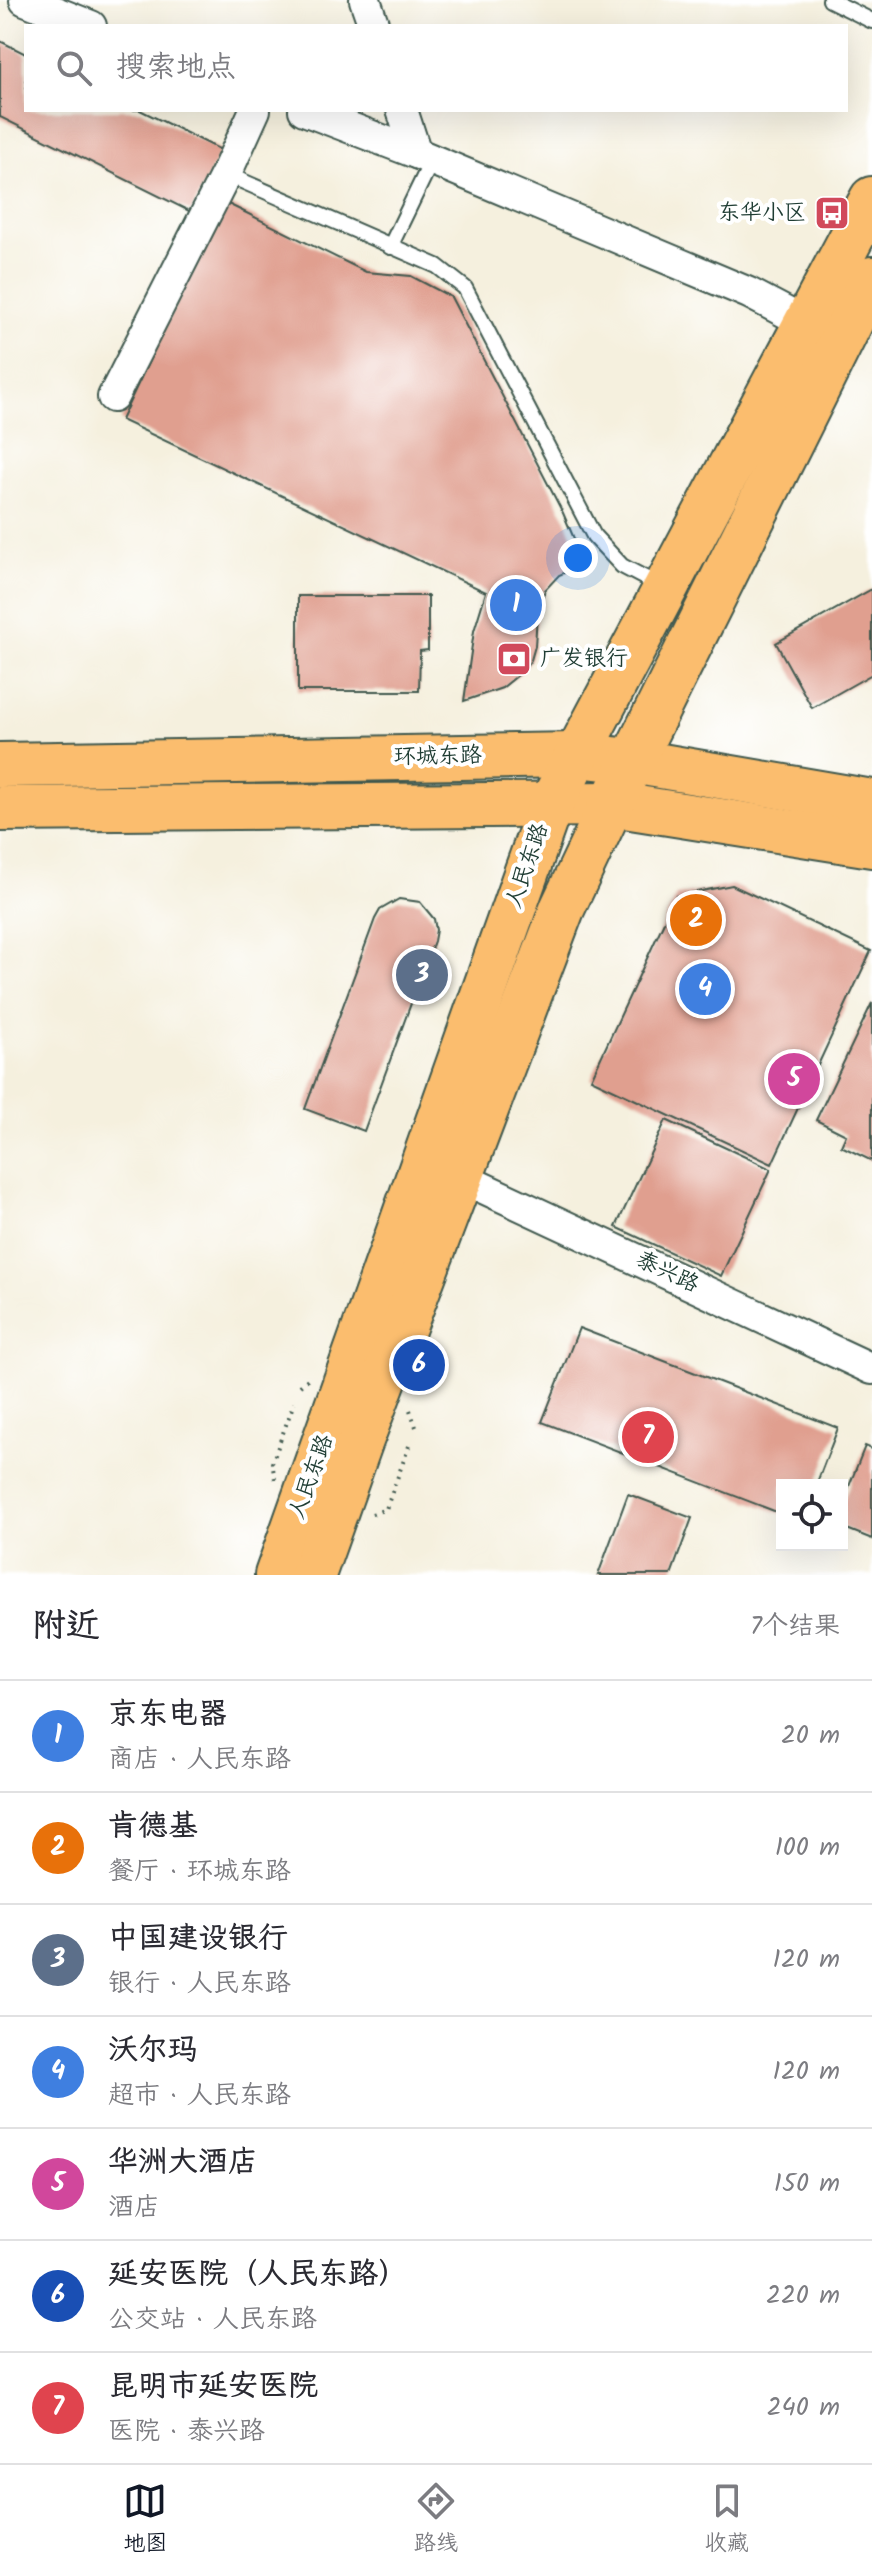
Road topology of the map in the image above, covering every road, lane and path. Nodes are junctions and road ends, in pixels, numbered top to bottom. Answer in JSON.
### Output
{"nodes":[{"id":1,"x":25,"y":0,"type":"edge"},
{"id":2,"x":365,"y":0,"type":"edge"},
{"id":3,"x":830,"y":0,"type":"edge"},
{"id":4,"x":872,"y":21,"type":"edge"},
{"id":5,"x":86,"y":24,"type":"edge"},
{"id":6,"x":373,"y":24,"type":"edge"},
{"id":7,"x":254,"y":112,"type":"edge"},
{"id":8,"x":309,"y":112,"type":"edge"},
{"id":9,"x":403,"y":112,"type":"edge"},
{"id":10,"x":424,"y":157,"type":"junction"},
{"id":11,"x":226,"y":174,"type":"junction"},
{"id":12,"x":872,"y":199,"type":"edge"},
{"id":13,"x":390,"y":247,"type":"junction"},
{"id":14,"x":872,"y":279,"type":"edge"},
{"id":15,"x":806,"y":323,"type":"junction"},
{"id":16,"x":113,"y":397,"type":"dead end"},
{"id":17,"x":664,"y":589,"type":"junction"},
{"id":18,"x":576,"y":755,"type":"junction"},
{"id":19,"x":632,"y":761,"type":"junction"},
{"id":20,"x":0,"y":765,"type":"edge"},
{"id":21,"x":872,"y":802,"type":"edge"},
{"id":22,"x":612,"y":804,"type":"junction"},
{"id":23,"x":550,"y":806,"type":"junction"},
{"id":24,"x":0,"y":809,"type":"edge"},
{"id":25,"x":872,"y":845,"type":"edge"},
{"id":26,"x":462,"y":1178,"type":"junction"},
{"id":27,"x":872,"y":1369,"type":"edge"},
{"id":28,"x":294,"y":1403,"type":"dead end"},
{"id":29,"x":409,"y":1446,"type":"dead end"},
{"id":30,"x":272,"y":1463,"type":"dead end"},
{"id":31,"x":386,"y":1509,"type":"dead end"},
{"id":32,"x":277,"y":1575,"type":"edge"},
{"id":33,"x":313,"y":1575,"type":"edge"}],
"edges":[{"from":1,"to":5,"type":"street"},
{"from":2,"to":6,"type":"street"},
{"from":3,"to":4,"type":"lane"},
{"from":7,"to":11,"type":"street"},
{"from":8,"to":10,"type":"street"},
{"from":9,"to":10,"type":"street"},
{"from":10,"to":13,"type":"lane"},
{"from":10,"to":15,"type":"street"},
{"from":11,"to":13,"type":"lane"},
{"from":11,"to":16,"type":"street"},
{"from":12,"to":15,"type":"main road","name":"人民东路"},
{"from":13,"to":17,"type":"lane"},
{"from":14,"to":19,"type":"main road","name":"人民东路"},
{"from":15,"to":17,"type":"main road","name":"人民东路"},
{"from":17,"to":18,"type":"main road","name":"人民东路"},
{"from":18,"to":19,"type":"main road","name":"环城东路"},
{"from":18,"to":20,"type":"main road","name":"环城东路"},
{"from":18,"to":23,"type":"main road","name":"人民东路"},
{"from":19,"to":21,"type":"main road","name":"环城东路"},
{"from":19,"to":22,"type":"main road","name":"人民东路"},
{"from":22,"to":23,"type":"main road"},
{"from":22,"to":25,"type":"main road"},
{"from":22,"to":26,"type":"main road","name":"人民东路"},
{"from":23,"to":24,"type":"main road"},
{"from":23,"to":32,"type":"main road","name":"人民东路"},
{"from":26,"to":27,"type":"street","name":"泰兴路"},
{"from":26,"to":33,"type":"main road","name":"人民东路"},
{"from":28,"to":30,"type":"path"},
{"from":29,"to":31,"type":"path"}]}
